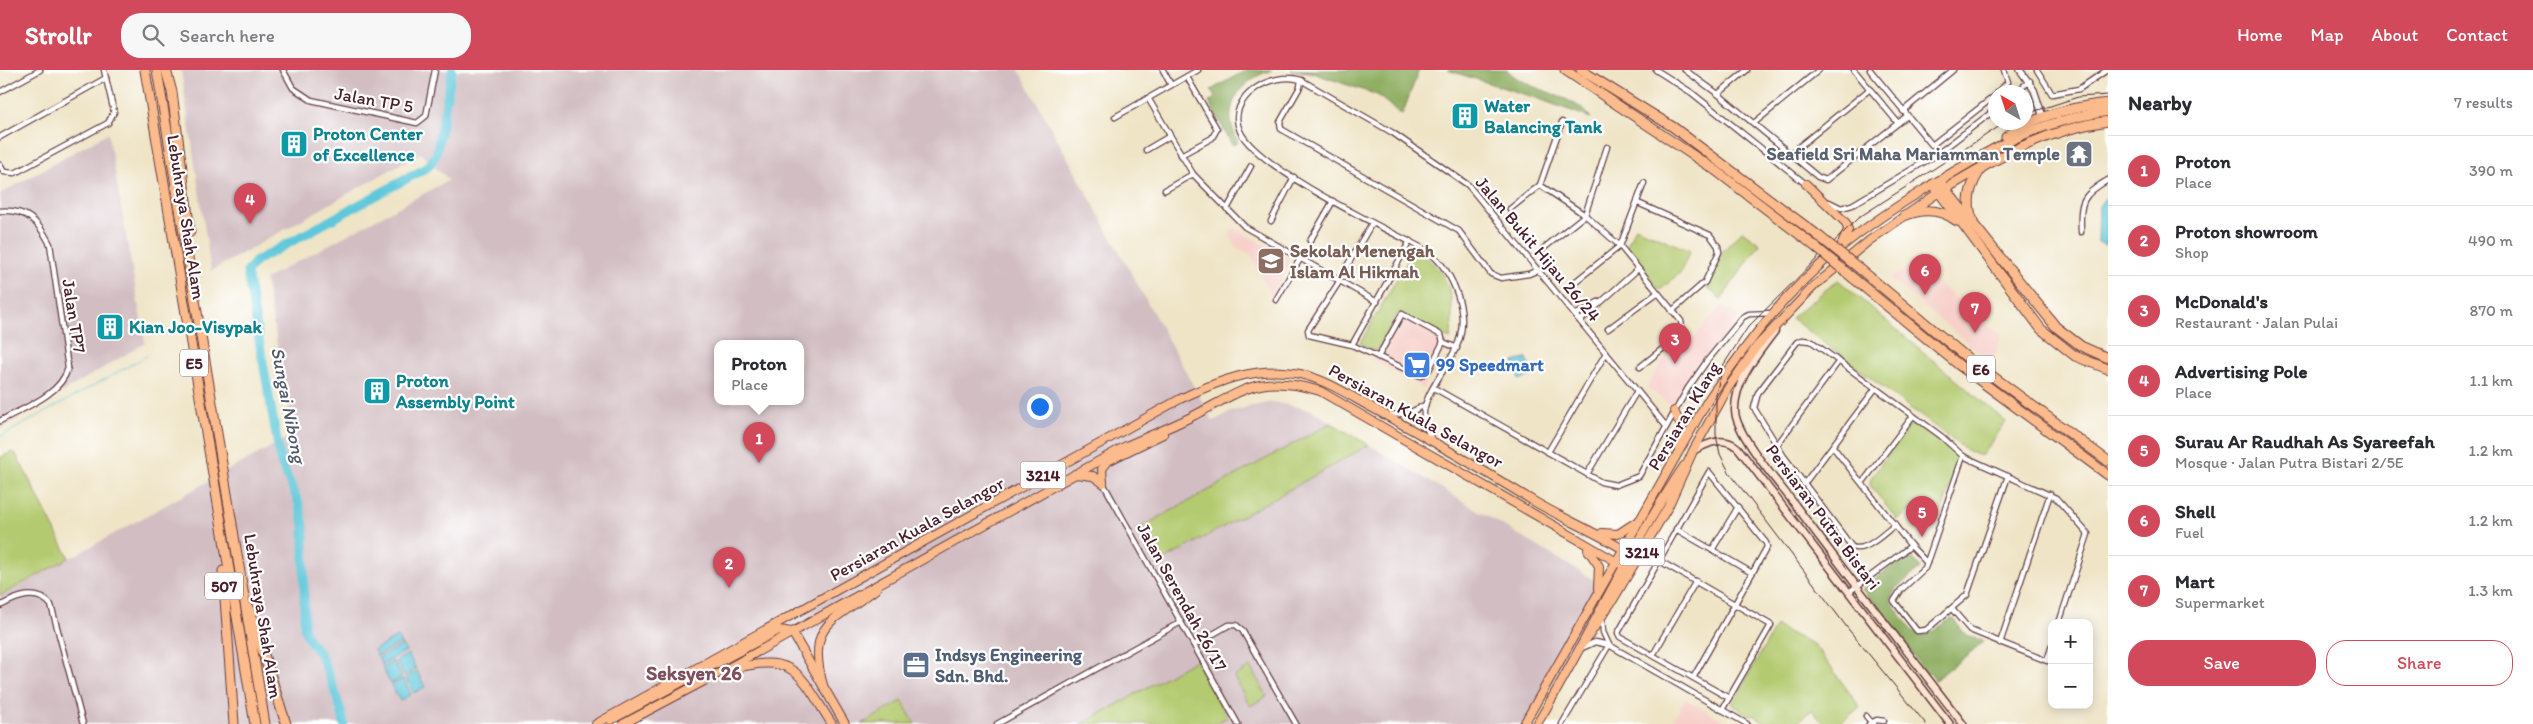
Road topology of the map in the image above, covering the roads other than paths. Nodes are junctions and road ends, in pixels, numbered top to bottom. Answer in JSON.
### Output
{"nodes":[{"id":1,"x":40,"y":70,"type":"edge"},
{"id":2,"x":104,"y":70,"type":"edge"},
{"id":3,"x":145,"y":70,"type":"edge"},
{"id":4,"x":157,"y":70,"type":"edge"},
{"id":5,"x":166,"y":70,"type":"edge"},
{"id":6,"x":283,"y":70,"type":"edge"},
{"id":7,"x":435,"y":70,"type":"edge"},
{"id":8,"x":1163,"y":70,"type":"edge"},
{"id":9,"x":1198,"y":70,"type":"edge"},
{"id":10,"x":1565,"y":70,"type":"edge"},
{"id":11,"x":1581,"y":70,"type":"edge"},
{"id":12,"x":1656,"y":70,"type":"edge"},
{"id":13,"x":1685,"y":70,"type":"edge"},
{"id":14,"x":1747,"y":70,"type":"edge"},
{"id":15,"x":1819,"y":70,"type":"edge"},
{"id":16,"x":1854,"y":70,"type":"edge"},
{"id":17,"x":1870,"y":70,"type":"edge"},
{"id":18,"x":1879,"y":70,"type":"edge"},
{"id":19,"x":1953,"y":70,"type":"edge"},
{"id":20,"x":2004,"y":70,"type":"edge"},
{"id":21,"x":2020,"y":70,"type":"edge"},
{"id":22,"x":2037,"y":70,"type":"edge"},
{"id":23,"x":2107,"y":70,"type":"edge"},
{"id":24,"x":1280,"y":72,"type":"dead end"},
{"id":25,"x":1874,"y":75,"type":"junction"},
{"id":26,"x":1186,"y":77,"type":"junction"},
{"id":27,"x":106,"y":78,"type":"junction"},
{"id":28,"x":1261,"y":78,"type":"dead end"},
{"id":29,"x":1301,"y":80,"type":"junction"},
{"id":30,"x":2030,"y":81,"type":"junction"},
{"id":31,"x":1171,"y":85,"type":"junction"},
{"id":32,"x":2005,"y":85,"type":"edge"},
{"id":33,"x":2025,"y":85,"type":"edge"},
{"id":34,"x":1870,"y":89,"type":"junction"},
{"id":35,"x":0,"y":92,"type":"edge"},
{"id":36,"x":1718,"y":94,"type":"junction"},
{"id":37,"x":1148,"y":98,"type":"junction"},
{"id":38,"x":1988,"y":101,"type":"edge"},
{"id":39,"x":2108,"y":103,"type":"edge"},
{"id":40,"x":1903,"y":111,"type":"junction"},
{"id":41,"x":2108,"y":111,"type":"edge"},
{"id":42,"x":1988,"y":115,"type":"edge"},
{"id":43,"x":1907,"y":116,"type":"junction"},
{"id":44,"x":1115,"y":117,"type":"dead end"},
{"id":45,"x":2043,"y":117,"type":"junction"},
{"id":46,"x":2108,"y":121,"type":"edge"},
{"id":47,"x":1562,"y":122,"type":"dead end"},
{"id":48,"x":1754,"y":123,"type":"junction"},
{"id":49,"x":1898,"y":124,"type":"junction"},
{"id":50,"x":2108,"y":127,"type":"edge"},
{"id":51,"x":2068,"y":130,"type":"junction"},
{"id":52,"x":1170,"y":136,"type":"junction"},
{"id":53,"x":0,"y":137,"type":"edge"},
{"id":54,"x":1607,"y":147,"type":"dead end"},
{"id":55,"x":1992,"y":148,"type":"junction"},
{"id":56,"x":1146,"y":150,"type":"dead end"},
{"id":57,"x":1790,"y":154,"type":"junction"},
{"id":58,"x":1181,"y":156,"type":"junction"},
{"id":59,"x":1986,"y":164,"type":"junction"},
{"id":60,"x":0,"y":165,"type":"edge"},
{"id":61,"x":1250,"y":166,"type":"dead end"},
{"id":62,"x":1193,"y":174,"type":"junction"},
{"id":63,"x":1294,"y":177,"type":"junction"},
{"id":64,"x":2108,"y":180,"type":"edge"},
{"id":65,"x":1936,"y":182,"type":"junction"},
{"id":66,"x":1644,"y":183,"type":"dead end"},
{"id":67,"x":1540,"y":184,"type":"junction"},
{"id":68,"x":1806,"y":184,"type":"junction"},
{"id":69,"x":1164,"y":190,"type":"dead end"},
{"id":70,"x":1942,"y":191,"type":"junction"},
{"id":71,"x":1333,"y":201,"type":"junction"},
{"id":72,"x":1638,"y":203,"type":"junction"},
{"id":73,"x":1510,"y":208,"type":"dead end"},
{"id":74,"x":1227,"y":209,"type":"junction"},
{"id":75,"x":0,"y":211,"type":"edge"},
{"id":76,"x":1585,"y":215,"type":"junction"},
{"id":77,"x":1904,"y":216,"type":"junction"},
{"id":78,"x":1271,"y":222,"type":"dead end"},
{"id":79,"x":1372,"y":223,"type":"junction"},
{"id":80,"x":1966,"y":230,"type":"junction"},
{"id":81,"x":1978,"y":231,"type":"junction"},
{"id":82,"x":2081,"y":232,"type":"dead end"},
{"id":83,"x":1410,"y":241,"type":"junction"},
{"id":84,"x":1310,"y":242,"type":"dead end"},
{"id":85,"x":1620,"y":246,"type":"junction"},
{"id":86,"x":1544,"y":248,"type":"dead end"},
{"id":87,"x":1839,"y":248,"type":"junction"},
{"id":88,"x":1300,"y":259,"type":"junction"},
{"id":89,"x":1347,"y":266,"type":"dead end"},
{"id":90,"x":1638,"y":269,"type":"junction"},
{"id":91,"x":1538,"y":270,"type":"junction"},
{"id":92,"x":1339,"y":282,"type":"junction"},
{"id":93,"x":1571,"y":285,"type":"dead end"},
{"id":94,"x":195,"y":290,"type":"junction"},
{"id":95,"x":1657,"y":292,"type":"junction"},
{"id":96,"x":1276,"y":300,"type":"dead end"},
{"id":97,"x":1600,"y":301,"type":"junction"},
{"id":98,"x":1377,"y":302,"type":"junction"},
{"id":99,"x":1672,"y":311,"type":"junction"},
{"id":100,"x":1773,"y":313,"type":"junction"},
{"id":101,"x":1575,"y":315,"type":"junction"},
{"id":102,"x":1784,"y":315,"type":"junction"},
{"id":103,"x":1580,"y":321,"type":"junction"},
{"id":104,"x":1608,"y":330,"type":"dead end"},
{"id":105,"x":1443,"y":342,"type":"junction"},
{"id":106,"x":1352,"y":345,"type":"junction"},
{"id":107,"x":1456,"y":348,"type":"junction"},
{"id":108,"x":1606,"y":353,"type":"junction"},
{"id":109,"x":1378,"y":357,"type":"junction"},
{"id":110,"x":2108,"y":358,"type":"edge"},
{"id":111,"x":1840,"y":361,"type":"junction"},
{"id":112,"x":1640,"y":367,"type":"dead end"},
{"id":113,"x":2108,"y":369,"type":"edge"},
{"id":114,"x":1434,"y":388,"type":"junction"},
{"id":115,"x":1875,"y":389,"type":"junction"},
{"id":116,"x":1637,"y":391,"type":"junction"},
{"id":117,"x":1425,"y":404,"type":"junction"},
{"id":118,"x":1674,"y":411,"type":"junction"},
{"id":119,"x":1385,"y":415,"type":"junction"},
{"id":120,"x":1913,"y":416,"type":"junction"},
{"id":121,"x":1191,"y":417,"type":"junction"},
{"id":122,"x":0,"y":422,"type":"edge"},
{"id":123,"x":1666,"y":426,"type":"junction"},
{"id":124,"x":1432,"y":441,"type":"junction"},
{"id":125,"x":1777,"y":445,"type":"junction"},
{"id":126,"x":1832,"y":447,"type":"junction"},
{"id":127,"x":1678,"y":451,"type":"junction"},
{"id":128,"x":1548,"y":452,"type":"junction"},
{"id":129,"x":1691,"y":454,"type":"junction"},
{"id":130,"x":1963,"y":456,"type":"junction"},
{"id":131,"x":2108,"y":461,"type":"edge"},
{"id":132,"x":1074,"y":474,"type":"junction"},
{"id":133,"x":1587,"y":474,"type":"junction"},
{"id":134,"x":2108,"y":475,"type":"edge"},
{"id":135,"x":2008,"y":476,"type":"junction"},
{"id":136,"x":1863,"y":482,"type":"junction"},
{"id":137,"x":1103,"y":483,"type":"junction"},
{"id":138,"x":1804,"y":484,"type":"junction"},
{"id":139,"x":2050,"y":494,"type":"junction"},
{"id":140,"x":1738,"y":507,"type":"junction"},
{"id":141,"x":1646,"y":512,"type":"junction"},
{"id":142,"x":220,"y":524,"type":"junction"},
{"id":143,"x":1896,"y":524,"type":"junction"},
{"id":144,"x":1676,"y":529,"type":"junction"},
{"id":145,"x":1592,"y":530,"type":"junction"},
{"id":146,"x":1584,"y":544,"type":"junction"},
{"id":147,"x":1911,"y":546,"type":"junction"},
{"id":148,"x":1624,"y":550,"type":"junction"},
{"id":149,"x":1712,"y":550,"type":"junction"},
{"id":150,"x":1631,"y":554,"type":"junction"},
{"id":151,"x":1658,"y":560,"type":"junction"},
{"id":152,"x":1616,"y":562,"type":"junction"},
{"id":153,"x":1928,"y":563,"type":"junction"},
{"id":154,"x":1624,"y":566,"type":"junction"},
{"id":155,"x":904,"y":569,"type":"junction"},
{"id":156,"x":1752,"y":573,"type":"junction"},
{"id":157,"x":1696,"y":581,"type":"junction"},
{"id":158,"x":240,"y":584,"type":"junction"},
{"id":159,"x":1856,"y":586,"type":"junction"},
{"id":160,"x":1849,"y":592,"type":"junction"},
{"id":161,"x":1597,"y":594,"type":"junction"},
{"id":162,"x":1734,"y":604,"type":"junction"},
{"id":163,"x":0,"y":606,"type":"edge"},
{"id":164,"x":1952,"y":609,"type":"junction"},
{"id":165,"x":1602,"y":618,"type":"junction"},
{"id":166,"x":2060,"y":619,"type":"edge"},
{"id":167,"x":1180,"y":622,"type":"junction"},
{"id":168,"x":792,"y":632,"type":"junction"},
{"id":169,"x":2000,"y":643,"type":"junction"},
{"id":170,"x":1194,"y":645,"type":"junction"},
{"id":171,"x":1583,"y":645,"type":"junction"},
{"id":172,"x":1609,"y":645,"type":"junction"},
{"id":173,"x":1652,"y":655,"type":"junction"},
{"id":174,"x":2048,"y":658,"type":"edge"},
{"id":175,"x":1671,"y":666,"type":"junction"},
{"id":176,"x":723,"y":671,"type":"junction"},
{"id":177,"x":1665,"y":676,"type":"junction"},
{"id":178,"x":1693,"y":678,"type":"junction"},
{"id":179,"x":824,"y":685,"type":"junction"},
{"id":180,"x":1729,"y":698,"type":"junction"},
{"id":181,"x":1722,"y":710,"type":"junction"},
{"id":182,"x":1866,"y":716,"type":"dead end"},
{"id":183,"x":1884,"y":721,"type":"dead end"},
{"id":184,"x":1871,"y":723,"type":"edge"},
{"id":185,"x":83,"y":724,"type":"edge"},
{"id":186,"x":234,"y":724,"type":"edge"},
{"id":187,"x":255,"y":724,"type":"edge"},
{"id":188,"x":265,"y":724,"type":"edge"},
{"id":189,"x":286,"y":724,"type":"edge"},
{"id":190,"x":596,"y":724,"type":"edge"},
{"id":191,"x":602,"y":724,"type":"edge"},
{"id":192,"x":622,"y":724,"type":"edge"},
{"id":193,"x":832,"y":724,"type":"edge"},
{"id":194,"x":845,"y":724,"type":"edge"},
{"id":195,"x":997,"y":724,"type":"edge"},
{"id":196,"x":1238,"y":724,"type":"edge"},
{"id":197,"x":1296,"y":724,"type":"edge"},
{"id":198,"x":1524,"y":724,"type":"edge"},
{"id":199,"x":1537,"y":724,"type":"edge"},
{"id":200,"x":1562,"y":724,"type":"edge"},
{"id":201,"x":1747,"y":724,"type":"edge"},
{"id":202,"x":1950,"y":724,"type":"edge"},
{"id":203,"x":1962,"y":724,"type":"edge"}],
"edges":[{"from":1,"to":35,"type":"street"},
{"from":2,"to":27,"type":"street"},
{"from":3,"to":142,"type":"highway","name":"Lebuhraya Shah Alam","number":"E5"},
{"from":4,"to":94,"type":"highway","name":"Lebuhraya Shah Alam","number":"E5"},
{"from":5,"to":94,"type":"highway"},
{"from":6,"to":7,"type":"street","name":"Jalan TP 5"},
{"from":8,"to":31,"type":"street"},
{"from":9,"to":26,"type":"street"},
{"from":10,"to":134,"type":"highway","number":"E6","bridge":true},
{"from":11,"to":131,"type":"highway","number":"E6","bridge":true},
{"from":12,"to":68,"type":"street"},
{"from":13,"to":36,"type":"street"},
{"from":14,"to":36,"type":"street"},
{"from":15,"to":48,"type":"street"},
{"from":16,"to":34,"type":"street"},
{"from":17,"to":25,"type":"street"},
{"from":18,"to":25,"type":"street"},
{"from":19,"to":40,"type":"street"},
{"from":20,"to":32,"type":"street"},
{"from":21,"to":30,"type":"street"},
{"from":22,"to":23,"type":"street"},
{"from":24,"to":29,"type":"street","name":"Jalan Bukit Hijau 26/24"},
{"from":25,"to":40,"type":"street"},
{"from":26,"to":31,"type":"street"},
{"from":26,"to":58,"type":"street"},
{"from":27,"to":53,"type":"street"},
{"from":27,"to":60,"type":"street"},
{"from":28,"to":63,"type":"street"},
{"from":29,"to":91,"type":"street","name":"Jalan Bukit Hijau 26/24"},
{"from":29,"to":91,"type":"street"},
{"from":30,"to":33,"type":"street"},
{"from":30,"to":45,"type":"street"},
{"from":31,"to":37,"type":"street"},
{"from":34,"to":49,"type":"street"},
{"from":34,"to":57,"type":"street"},
{"from":36,"to":48,"type":"street"},
{"from":37,"to":44,"type":"street"},
{"from":37,"to":52,"type":"street"},
{"from":38,"to":43,"type":"street"},
{"from":39,"to":45,"type":"highway"},
{"from":40,"to":43,"type":"street"},
{"from":41,"to":55,"type":"highway"},
{"from":42,"to":68,"type":"street"},
{"from":43,"to":49,"type":"street"},
{"from":45,"to":55,"type":"highway"},
{"from":46,"to":51,"type":"highway"},
{"from":47,"to":67,"type":"street"},
{"from":48,"to":57,"type":"street"},
{"from":49,"to":57,"type":"street"},
{"from":50,"to":51,"type":"highway"},
{"from":51,"to":59,"type":"highway"},
{"from":52,"to":56,"type":"street"},
{"from":52,"to":58,"type":"street"},
{"from":54,"to":76,"type":"street"},
{"from":55,"to":65,"type":"highway"},
{"from":58,"to":62,"type":"street"},
{"from":59,"to":70,"type":"highway"},
{"from":59,"to":81,"type":"highway"},
{"from":61,"to":74,"type":"street"},
{"from":62,"to":69,"type":"street"},
{"from":62,"to":74,"type":"street"},
{"from":63,"to":71,"type":"street"},
{"from":63,"to":78,"type":"street"},
{"from":64,"to":82,"type":"street"},
{"from":65,"to":70,"type":"highway"},
{"from":65,"to":87,"type":"main road","name":"Persiaran Klang","number":"3214"},
{"from":66,"to":72,"type":"street"},
{"from":67,"to":73,"type":"street"},
{"from":67,"to":76,"type":"street"},
{"from":68,"to":87,"type":"main road"},
{"from":70,"to":77,"type":"main road","name":"Persiaran Klang","number":"3214"},
{"from":70,"to":80,"type":"highway"},
{"from":70,"to":81,"type":"highway"},
{"from":71,"to":79,"type":"street"},
{"from":71,"to":84,"type":"street"},
{"from":72,"to":85,"type":"street"},
{"from":72,"to":99,"type":"street"},
{"from":74,"to":88,"type":"street"},
{"from":75,"to":122,"type":"street","name":"Jalan TP7"},
{"from":76,"to":85,"type":"street"},
{"from":76,"to":86,"type":"street"},
{"from":77,"to":80,"type":"highway"},
{"from":77,"to":102,"type":"main road","name":"Persiaran Klang","number":"3214"},
{"from":79,"to":83,"type":"street"},
{"from":79,"to":89,"type":"street"},
{"from":80,"to":113,"type":"highway"},
{"from":81,"to":110,"type":"highway"},
{"from":83,"to":98,"type":"street"},
{"from":83,"to":107,"type":"street"},
{"from":85,"to":90,"type":"street"},
{"from":85,"to":93,"type":"street"},
{"from":87,"to":100,"type":"main road","name":"Persiaran Klang","number":"3214"},
{"from":88,"to":92,"type":"street"},
{"from":88,"to":96,"type":"street"},
{"from":90,"to":95,"type":"street"},
{"from":90,"to":97,"type":"street"},
{"from":91,"to":101,"type":"street","name":"Jalan Bukit Hijau 26/24"},
{"from":92,"to":98,"type":"street"},
{"from":92,"to":106,"type":"street"},
{"from":94,"to":158,"type":"highway","name":"Lebuhraya Shah Alam","number":"E5"},
{"from":95,"to":99,"type":"street"},
{"from":95,"to":104,"type":"street"},
{"from":97,"to":101,"type":"street"},
{"from":97,"to":103,"type":"street"},
{"from":98,"to":106,"type":"street"},
{"from":99,"to":112,"type":"street"},
{"from":100,"to":118,"type":"street"},
{"from":100,"to":127,"type":"main road","name":"Persiaran Klang","number":"3214"},
{"from":101,"to":103,"type":"street","name":"Jalan Bukit Hijau 26/24"},
{"from":102,"to":129,"type":"main road","name":"Persiaran Klang","number":"3214"},
{"from":102,"to":159,"type":"main road","name":"Persiaran Putra Bistari"},
{"from":103,"to":108,"type":"street","name":"Jalan Bukit Hijau 26/24"},
{"from":105,"to":107,"type":"street"},
{"from":105,"to":109,"type":"street"},
{"from":105,"to":109,"type":"street"},
{"from":106,"to":109,"type":"street"},
{"from":107,"to":114,"type":"street"},
{"from":108,"to":116,"type":"street","name":"Jalan Bukit Hijau 26/24"},
{"from":108,"to":128,"type":"street"},
{"from":111,"to":115,"type":"street"},
{"from":111,"to":125,"type":"street"},
{"from":111,"to":125,"type":"street"},
{"from":114,"to":117,"type":"street"},
{"from":114,"to":128,"type":"street"},
{"from":115,"to":120,"type":"street"},
{"from":115,"to":126,"type":"street"},
{"from":116,"to":123,"type":"street","name":"Jalan Bukit Hijau 26/24"},
{"from":116,"to":133,"type":"street"},
{"from":117,"to":119,"type":"street"},
{"from":117,"to":124,"type":"street"},
{"from":118,"to":123,"type":"street"},
{"from":118,"to":127,"type":"main road"},
{"from":119,"to":124,"type":"main road","name":"Persiaran Kuala Selangor","number":"3214"},
{"from":119,"to":190,"type":"main road","name":"Persiaran Kuala Selangor","number":"3214"},
{"from":120,"to":130,"type":"street"},
{"from":120,"to":136,"type":"street"},
{"from":121,"to":132,"type":"main road","name":"Persiaran Kuala Selangor","number":"3214"},
{"from":121,"to":137,"type":"main road"},
{"from":121,"to":146,"type":"main road","name":"Persiaran Kuala Selangor","number":"3214"},
{"from":123,"to":133,"type":"street"},
{"from":124,"to":145,"type":"main road","name":"Persiaran Kuala Selangor","number":"3214"},
{"from":125,"to":138,"type":"street"},
{"from":126,"to":136,"type":"street"},
{"from":126,"to":138,"type":"street"},
{"from":127,"to":141,"type":"main road","name":"Persiaran Klang","number":"3214"},
{"from":128,"to":133,"type":"street"},
{"from":129,"to":150,"type":"main road","name":"Persiaran Klang"},
{"from":129,"to":160,"type":"main road","name":"Persiaran Putra Bistari"},
{"from":129,"to":165,"type":"main road","name":"Persiaran Klang","number":"3214"},
{"from":130,"to":135,"type":"street"},
{"from":130,"to":153,"type":"street"},
{"from":132,"to":137,"type":"main road"},
{"from":132,"to":155,"type":"main road","name":"Persiaran Kuala Selangor","number":"3214"},
{"from":135,"to":139,"type":"street"},
{"from":135,"to":164,"type":"street"},
{"from":136,"to":143,"type":"street"},
{"from":137,"to":167,"type":"street","name":"Jalan Serendah 26/17"},
{"from":138,"to":143,"type":"street"},
{"from":139,"to":166,"type":"street"},
{"from":139,"to":169,"type":"street"},
{"from":140,"to":144,"type":"street"},
{"from":140,"to":149,"type":"street"},
{"from":140,"to":156,"type":"street"},
{"from":141,"to":145,"type":"main road"},
{"from":141,"to":148,"type":"main road","name":"Persiaran Klang","number":"3214"},
{"from":142,"to":186,"type":"highway","number":"507"},
{"from":142,"to":187,"type":"highway","name":"Lebuhraya Shah Alam","number":"E5"},
{"from":143,"to":147,"type":"street"},
{"from":144,"to":149,"type":"street"},
{"from":144,"to":151,"type":"street"},
{"from":145,"to":148,"type":"main road","name":"Persiaran Kuala Selangor","number":"3214"},
{"from":146,"to":152,"type":"main road","name":"Persiaran Kuala Selangor","number":"3214"},
{"from":146,"to":161,"type":"main road"},
{"from":147,"to":153,"type":"street"},
{"from":147,"to":159,"type":"street"},
{"from":148,"to":150,"type":"main road","name":"Persiaran Kuala Selangor","number":"3214"},
{"from":148,"to":152,"type":"main road","name":"Persiaran Klang","number":"3214"},
{"from":149,"to":156,"type":"street"},
{"from":150,"to":154,"type":"main road","name":"Persiaran Klang"},
{"from":151,"to":157,"type":"street"},
{"from":151,"to":173,"type":"street"},
{"from":152,"to":154,"type":"main road","name":"Persiaran Kuala Selangor","number":"3214"},
{"from":152,"to":161,"type":"main road","name":"Persiaran Klang","number":"3214"},
{"from":153,"to":164,"type":"street"},
{"from":154,"to":171,"type":"main road","name":"Persiaran Klang"},
{"from":155,"to":168,"type":"main road","name":"Persiaran Kuala Selangor","number":"3214"},
{"from":155,"to":179,"type":"main road"},
{"from":156,"to":162,"type":"street"},
{"from":157,"to":162,"type":"street"},
{"from":157,"to":173,"type":"street"},
{"from":158,"to":188,"type":"highway","name":"Lebuhraya Shah Alam","number":"E5"},
{"from":158,"to":189,"type":"highway","number":"507"},
{"from":159,"to":160,"type":"street"},
{"from":159,"to":203,"type":"main road","name":"Persiaran Putra Bistari"},
{"from":160,"to":202,"type":"main road","name":"Persiaran Putra Bistari"},
{"from":161,"to":198,"type":"main road","name":"Persiaran Klang","number":"3214"},
{"from":162,"to":178,"type":"street"},
{"from":162,"to":180,"type":"street"},
{"from":163,"to":185,"type":"street"},
{"from":164,"to":169,"type":"street"},
{"from":165,"to":171,"type":"main road","name":"Persiaran Klang","number":"3214"},
{"from":165,"to":172,"type":"street"},
{"from":167,"to":170,"type":"street","name":"Jalan Serendah 26/17"},
{"from":167,"to":195,"type":"street"},
{"from":168,"to":176,"type":"main road","name":"Persiaran Kuala Selangor","number":"3214"},
{"from":168,"to":179,"type":"main road"},
{"from":168,"to":191,"type":"main road"},
{"from":169,"to":174,"type":"street"},
{"from":170,"to":196,"type":"street","name":"Jalan Serendah 26/17"},
{"from":170,"to":197,"type":"street"},
{"from":171,"to":172,"type":"street"},
{"from":171,"to":199,"type":"main road","name":"Persiaran Klang","number":"3214"},
{"from":172,"to":177,"type":"street"},
{"from":172,"to":200,"type":"street"},
{"from":173,"to":175,"type":"street"},
{"from":175,"to":177,"type":"street"},
{"from":175,"to":178,"type":"street"},
{"from":176,"to":192,"type":"main road","name":"Persiaran Kuala Selangor","number":"3214"},
{"from":176,"to":193,"type":"main road"},
{"from":177,"to":181,"type":"street"},
{"from":178,"to":180,"type":"street"},
{"from":179,"to":194,"type":"main road"},
{"from":180,"to":181,"type":"street"},
{"from":181,"to":201,"type":"street"},
{"from":182,"to":184,"type":"street"},
{"from":183,"to":184,"type":"street"}]}
